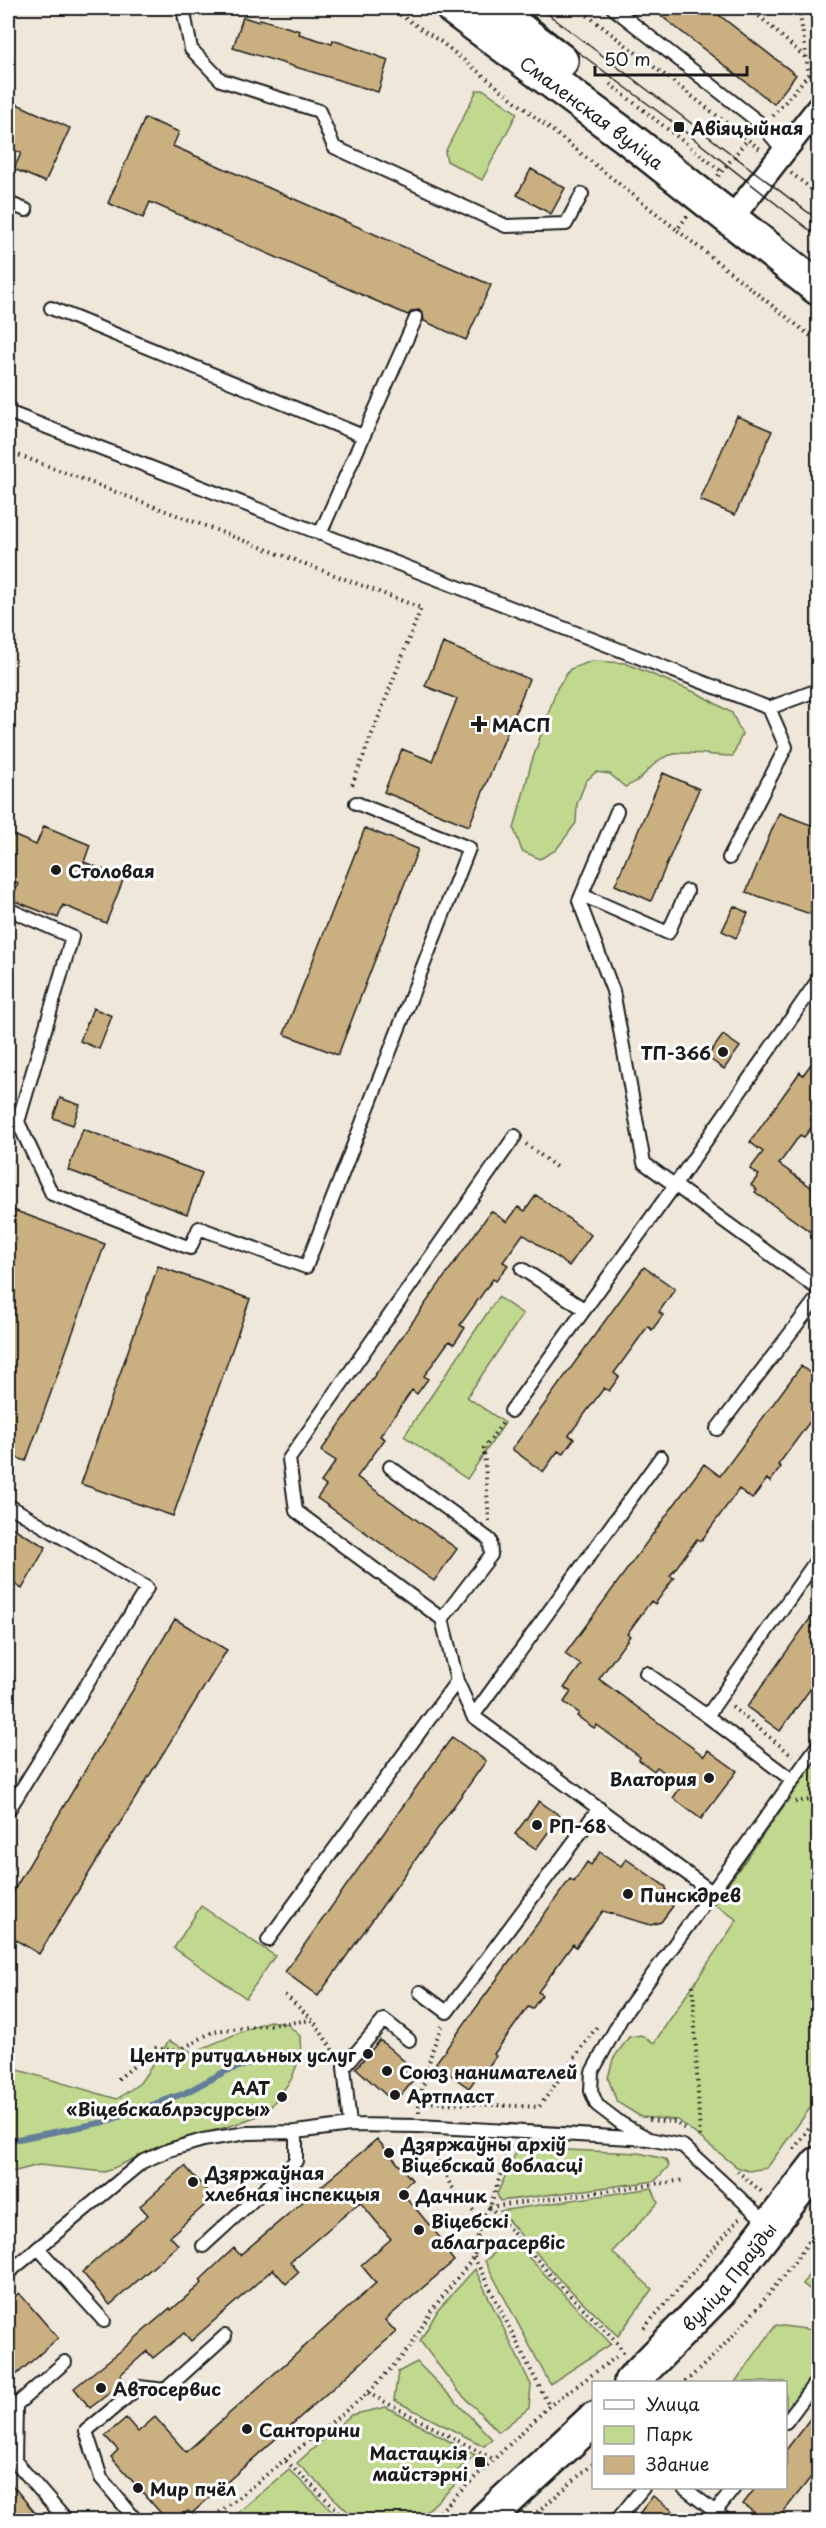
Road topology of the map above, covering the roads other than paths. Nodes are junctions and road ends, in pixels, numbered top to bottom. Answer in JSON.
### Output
{"nodes":[{"id":1,"x":183,"y":8,"type":"edge"},
{"id":2,"x":453,"y":8,"type":"edge"},
{"id":3,"x":494,"y":8,"type":"edge"},
{"id":4,"x":613,"y":8,"type":"edge"},
{"id":5,"x":819,"y":108,"type":"edge"},
{"id":6,"x":779,"y":158,"type":"junction"},
{"id":7,"x":582,"y":194,"type":"dead end"},
{"id":8,"x":8,"y":203,"type":"edge"},
{"id":9,"x":26,"y":210,"type":"dead end"},
{"id":10,"x":738,"y":211,"type":"junction"},
{"id":11,"x":819,"y":260,"type":"edge"},
{"id":12,"x":819,"y":288,"type":"edge"},
{"id":13,"x":51,"y":308,"type":"dead end"},
{"id":14,"x":416,"y":318,"type":"dead end"},
{"id":15,"x":8,"y":412,"type":"edge"},
{"id":16,"x":363,"y":436,"type":"junction"},
{"id":17,"x":320,"y":534,"type":"junction"},
{"id":18,"x":819,"y":690,"type":"edge"},
{"id":19,"x":769,"y":708,"type":"junction"},
{"id":20,"x":356,"y":803,"type":"road end"},
{"id":21,"x":616,"y":811,"type":"dead end"},
{"id":22,"x":729,"y":858,"type":"dead end"},
{"id":23,"x":687,"y":891,"type":"dead end"},
{"id":24,"x":582,"y":895,"type":"junction"},
{"id":25,"x":8,"y":909,"type":"edge"},
{"id":26,"x":819,"y":980,"type":"edge"},
{"id":27,"x":519,"y":1139,"type":"road end"},
{"id":28,"x":675,"y":1185,"type":"junction"},
{"id":29,"x":522,"y":1269,"type":"dead end"},
{"id":30,"x":819,"y":1289,"type":"edge"},
{"id":31,"x":819,"y":1297,"type":"edge"},
{"id":32,"x":584,"y":1309,"type":"junction"},
{"id":33,"x":511,"y":1411,"type":"road end"},
{"id":34,"x":717,"y":1429,"type":"dead end"},
{"id":35,"x":661,"y":1457,"type":"dead end"},
{"id":36,"x":390,"y":1467,"type":"dead end"},
{"id":37,"x":8,"y":1505,"type":"edge"},
{"id":38,"x":819,"y":1557,"type":"edge"},
{"id":39,"x":442,"y":1619,"type":"junction"},
{"id":40,"x":646,"y":1673,"type":"dead end"},
{"id":41,"x":457,"y":1681,"type":"junction"},
{"id":42,"x":473,"y":1716,"type":"junction"},
{"id":43,"x":706,"y":1716,"type":"junction"},
{"id":44,"x":819,"y":1745,"type":"edge"},
{"id":45,"x":792,"y":1780,"type":"junction"},
{"id":46,"x":599,"y":1808,"type":"junction"},
{"id":47,"x":8,"y":1811,"type":"edge"},
{"id":48,"x":712,"y":1892,"type":"junction"},
{"id":49,"x":268,"y":1940,"type":"dead end"},
{"id":50,"x":420,"y":1992,"type":"dead end"},
{"id":51,"x":409,"y":2040,"type":"dead end"},
{"id":52,"x":350,"y":2125,"type":"junction"},
{"id":53,"x":296,"y":2132,"type":"junction"},
{"id":54,"x":649,"y":2139,"type":"junction"},
{"id":55,"x":804,"y":2159,"type":"edge"},
{"id":56,"x":761,"y":2217,"type":"junction"},
{"id":57,"x":203,"y":2246,"type":"dead end"},
{"id":58,"x":38,"y":2248,"type":"junction"},
{"id":59,"x":8,"y":2273,"type":"edge"},
{"id":60,"x":104,"y":2321,"type":"dead end"},
{"id":61,"x":225,"y":2336,"type":"dead end"},
{"id":62,"x":65,"y":2362,"type":"dead end"},
{"id":63,"x":632,"y":2362,"type":"edge"},
{"id":64,"x":819,"y":2379,"type":"edge"},
{"id":65,"x":592,"y":2421,"type":"edge"},
{"id":66,"x":787,"y":2421,"type":"edge"},
{"id":67,"x":641,"y":2489,"type":"edge"},
{"id":68,"x":686,"y":2489,"type":"edge"},
{"id":69,"x":732,"y":2489,"type":"edge"},
{"id":70,"x":715,"y":2512,"type":"junction"},
{"id":71,"x":66,"y":2520,"type":"edge"},
{"id":72,"x":136,"y":2520,"type":"edge"},
{"id":73,"x":485,"y":2520,"type":"edge"},
{"id":74,"x":617,"y":2520,"type":"edge"},
{"id":75,"x":726,"y":2520,"type":"edge"}],
"edges":[{"from":1,"to":7,"type":"lane"},
{"from":2,"to":10,"type":"main road","name":"Смаленская вуліца"},
{"from":3,"to":10,"type":"main road","name":"Смаленская вуліца"},
{"from":4,"to":6,"type":"lane"},
{"from":5,"to":6,"type":"street"},
{"from":6,"to":10,"type":"street"},
{"from":8,"to":9,"type":"lane"},
{"from":10,"to":11,"type":"main road","name":"Смаленская вуліца"},
{"from":10,"to":12,"type":"main road","name":"Смаленская вуліца"},
{"from":13,"to":16,"type":"lane"},
{"from":14,"to":16,"type":"lane"},
{"from":15,"to":17,"type":"lane"},
{"from":16,"to":17,"type":"lane"},
{"from":17,"to":19,"type":"lane"},
{"from":18,"to":19,"type":"lane"},
{"from":19,"to":22,"type":"lane"},
{"from":20,"to":25,"type":"lane"},
{"from":21,"to":24,"type":"lane"},
{"from":23,"to":24,"type":"lane"},
{"from":24,"to":28,"type":"lane"},
{"from":26,"to":28,"type":"lane"},
{"from":27,"to":39,"type":"lane"},
{"from":28,"to":30,"type":"lane"},
{"from":28,"to":32,"type":"lane"},
{"from":29,"to":32,"type":"lane"},
{"from":31,"to":34,"type":"lane"},
{"from":32,"to":33,"type":"lane"},
{"from":35,"to":42,"type":"lane"},
{"from":36,"to":39,"type":"lane"},
{"from":37,"to":47,"type":"lane"},
{"from":38,"to":43,"type":"lane"},
{"from":39,"to":41,"type":"lane"},
{"from":40,"to":43,"type":"lane"},
{"from":41,"to":42,"type":"lane"},
{"from":41,"to":49,"type":"lane"},
{"from":42,"to":46,"type":"lane"},
{"from":43,"to":45,"type":"lane"},
{"from":44,"to":45,"type":"lane"},
{"from":45,"to":48,"type":"lane"},
{"from":46,"to":48,"type":"lane"},
{"from":46,"to":50,"type":"lane"},
{"from":48,"to":54,"type":"lane"},
{"from":51,"to":52,"type":"lane"},
{"from":52,"to":53,"type":"lane"},
{"from":52,"to":54,"type":"lane"},
{"from":53,"to":57,"type":"lane"},
{"from":53,"to":58,"type":"lane"},
{"from":54,"to":56,"type":"lane"},
{"from":55,"to":56,"type":"main road","name":"вуліца Праўды"},
{"from":56,"to":63,"type":"main road","name":"вуліца Праўды"},
{"from":58,"to":59,"type":"lane"},
{"from":58,"to":60,"type":"lane"},
{"from":61,"to":72,"type":"lane"},
{"from":62,"to":71,"type":"lane"},
{"from":64,"to":66,"type":"lane"},
{"from":65,"to":73,"type":"main road"},
{"from":67,"to":74,"type":"lane"},
{"from":68,"to":70,"type":"lane"},
{"from":69,"to":70,"type":"lane"},
{"from":70,"to":75,"type":"lane"}]}
